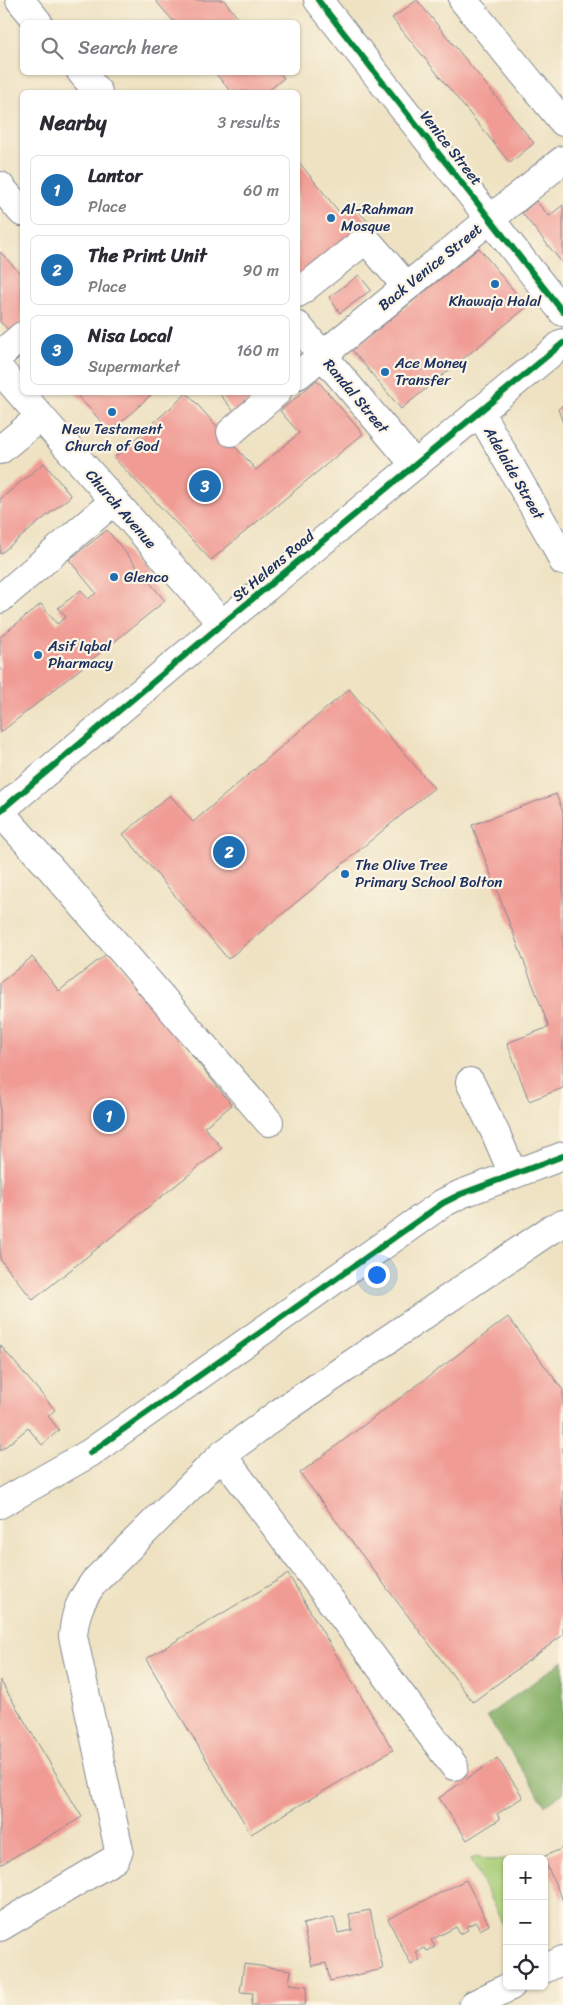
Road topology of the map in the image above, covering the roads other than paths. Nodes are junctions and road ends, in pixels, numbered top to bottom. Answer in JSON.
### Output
{"nodes":[{"id":1,"x":20,"y":0,"type":"edge"},
{"id":2,"x":318,"y":0,"type":"edge"},
{"id":3,"x":463,"y":0,"type":"edge"},
{"id":4,"x":36,"y":20,"type":"edge"},
{"id":5,"x":84,"y":75,"type":"edge"},
{"id":6,"x":96,"y":90,"type":"edge"},
{"id":7,"x":563,"y":122,"type":"edge"},
{"id":8,"x":563,"y":160,"type":"edge"},
{"id":9,"x":0,"y":186,"type":"edge"},
{"id":10,"x":20,"y":210,"type":"edge"},
{"id":11,"x":490,"y":218,"type":"junction"},
{"id":12,"x":406,"y":286,"type":"junction"},
{"id":13,"x":300,"y":291,"type":"edge"},
{"id":14,"x":563,"y":312,"type":"edge"},
{"id":15,"x":300,"y":328,"type":"edge"},
{"id":16,"x":20,"y":338,"type":"edge"},
{"id":17,"x":563,"y":343,"type":"edge"},
{"id":18,"x":321,"y":354,"type":"junction"},
{"id":19,"x":0,"y":355,"type":"edge"},
{"id":20,"x":0,"y":370,"type":"edge"},
{"id":21,"x":300,"y":373,"type":"edge"},
{"id":22,"x":20,"y":394,"type":"edge"},
{"id":23,"x":21,"y":395,"type":"edge"},
{"id":24,"x":274,"y":395,"type":"edge"},
{"id":25,"x":479,"y":412,"type":"junction"},
{"id":26,"x":40,"y":417,"type":"junction"},
{"id":27,"x":231,"y":432,"type":"dead end"},
{"id":28,"x":0,"y":450,"type":"edge"},
{"id":29,"x":415,"y":465,"type":"junction"},
{"id":30,"x":114,"y":501,"type":"junction"},
{"id":31,"x":560,"y":548,"type":"edge"},
{"id":32,"x":0,"y":599,"type":"edge"},
{"id":33,"x":222,"y":624,"type":"junction"},
{"id":34,"x":0,"y":812,"type":"edge"},
{"id":35,"x":470,"y":1082,"type":"dead end"},
{"id":36,"x":269,"y":1122,"type":"dead end"},
{"id":37,"x":563,"y":1156,"type":"edge"},
{"id":38,"x":513,"y":1174,"type":"junction"},
{"id":39,"x":563,"y":1224,"type":"edge"},
{"id":40,"x":222,"y":1456,"type":"junction"},
{"id":41,"x":0,"y":1504,"type":"edge"},
{"id":42,"x":454,"y":1766,"type":"dead end"},
{"id":43,"x":0,"y":1927,"type":"edge"},
{"id":44,"x":563,"y":1960,"type":"edge"},
{"id":45,"x":548,"y":1967,"type":"edge"},
{"id":46,"x":503,"y":1990,"type":"edge"},
{"id":47,"x":473,"y":2005,"type":"edge"}],
"edges":[{"from":1,"to":4,"type":"street"},
{"from":2,"to":11,"type":"street","name":"Venice Street"},
{"from":3,"to":7,"type":"street"},
{"from":5,"to":6,"type":"street"},
{"from":8,"to":11,"type":"street","name":"Back Venice Street"},
{"from":9,"to":10,"type":"street"},
{"from":11,"to":12,"type":"street","name":"Back Venice Street"},
{"from":11,"to":14,"type":"street","name":"Venice Street"},
{"from":12,"to":13,"type":"street"},
{"from":12,"to":18,"type":"street","name":"Back Venice Street"},
{"from":15,"to":18,"type":"street","name":"Randal Street"},
{"from":16,"to":19,"type":"street"},
{"from":17,"to":25,"type":"street","name":"St Helens Road"},
{"from":18,"to":21,"type":"street","name":"Back Venice Street"},
{"from":18,"to":29,"type":"street","name":"Randal Street"},
{"from":20,"to":22,"type":"street","name":"Church Avenue"},
{"from":23,"to":26,"type":"street","name":"Church Avenue"},
{"from":24,"to":27,"type":"street"},
{"from":25,"to":29,"type":"street","name":"St Helens Road"},
{"from":25,"to":31,"type":"street","name":"Adelaide Street"},
{"from":26,"to":28,"type":"street"},
{"from":26,"to":30,"type":"street","name":"Church Avenue"},
{"from":29,"to":33,"type":"street","name":"St Helens Road"},
{"from":30,"to":32,"type":"street"},
{"from":30,"to":33,"type":"street","name":"Church Avenue"},
{"from":33,"to":34,"type":"street","name":"St Helens Road"},
{"from":34,"to":36,"type":"street"},
{"from":35,"to":38,"type":"street"},
{"from":37,"to":38,"type":"street"},
{"from":38,"to":41,"type":"street"},
{"from":39,"to":40,"type":"street"},
{"from":40,"to":42,"type":"street"},
{"from":40,"to":43,"type":"street"},
{"from":44,"to":45,"type":"street"},
{"from":46,"to":47,"type":"street"}]}
